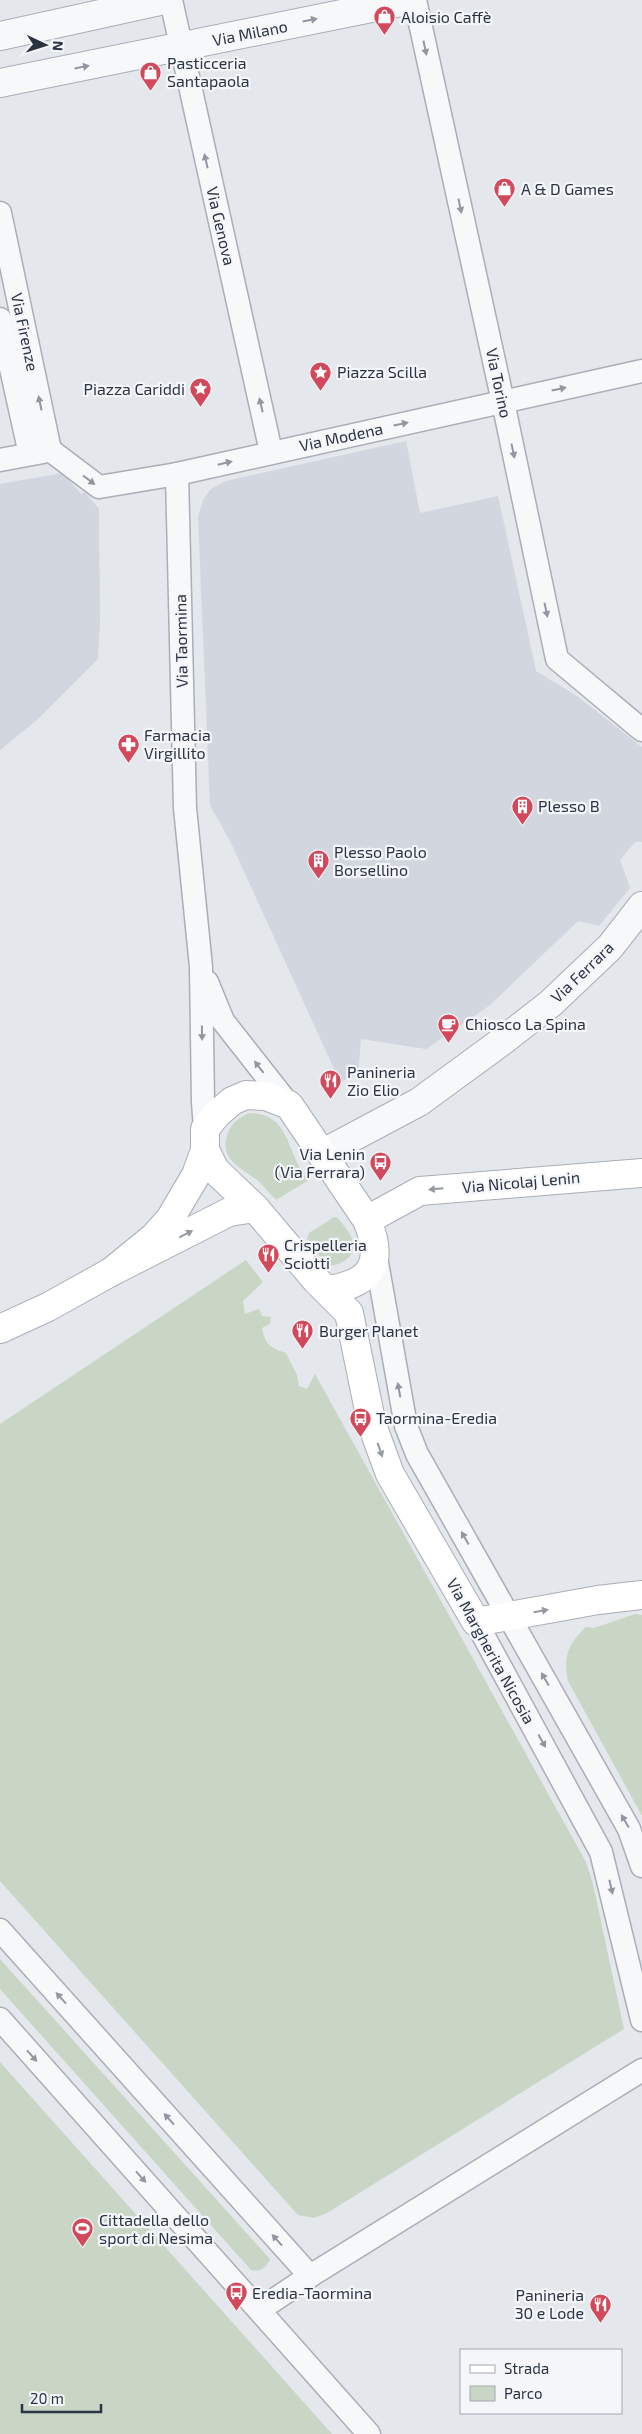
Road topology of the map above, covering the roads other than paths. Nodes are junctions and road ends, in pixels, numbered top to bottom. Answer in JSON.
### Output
{"nodes":[{"id":1,"x":164,"y":0,"type":"edge"},
{"id":2,"x":171,"y":0,"type":"edge"},
{"id":3,"x":413,"y":0,"type":"edge"},
{"id":4,"x":0,"y":36,"type":"edge"},
{"id":5,"x":181,"y":46,"type":"junction"},
{"id":6,"x":0,"y":83,"type":"edge"},
{"id":7,"x":0,"y":213,"type":"edge"},
{"id":8,"x":3,"y":246,"type":"edge"},
{"id":9,"x":0,"y":319,"type":"edge"},
{"id":10,"x":642,"y":371,"type":"edge"},
{"id":11,"x":503,"y":402,"type":"junction"},
{"id":12,"x":40,"y":452,"type":"junction"},
{"id":13,"x":271,"y":452,"type":"junction"},
{"id":14,"x":0,"y":460,"type":"edge"},
{"id":15,"x":177,"y":474,"type":"junction"},
{"id":16,"x":642,"y":730,"type":"edge"},
{"id":17,"x":642,"y":906,"type":"edge"},
{"id":18,"x":201,"y":967,"type":"junction"},
{"id":19,"x":289,"y":1105,"type":"junction"},
{"id":20,"x":205,"y":1140,"type":"junction"},
{"id":21,"x":321,"y":1154,"type":"junction"},
{"id":22,"x":642,"y":1172,"type":"edge"},
{"id":23,"x":255,"y":1208,"type":"junction"},
{"id":24,"x":367,"y":1220,"type":"junction"},
{"id":25,"x":376,"y":1257,"type":"junction"},
{"id":26,"x":111,"y":1272,"type":"junction"},
{"id":27,"x":328,"y":1290,"type":"junction"},
{"id":28,"x":0,"y":1329,"type":"edge"},
{"id":29,"x":642,"y":1595,"type":"edge"},
{"id":30,"x":509,"y":1616,"type":"junction"},
{"id":31,"x":476,"y":1622,"type":"junction"},
{"id":32,"x":642,"y":1866,"type":"edge"},
{"id":33,"x":0,"y":1930,"type":"edge"},
{"id":34,"x":0,"y":2019,"type":"edge"},
{"id":35,"x":642,"y":2020,"type":"edge"},
{"id":36,"x":642,"y":2070,"type":"edge"},
{"id":37,"x":310,"y":2276,"type":"junction"},
{"id":38,"x":259,"y":2310,"type":"junction"},
{"id":39,"x":369,"y":2434,"type":"edge"}],
"edges":[{"from":1,"to":4,"type":"street"},
{"from":2,"to":5,"type":"street","name":"Via Genova"},
{"from":5,"to":3,"type":"street","name":"Via Milano","one_way":true},
{"from":3,"to":11,"type":"street","name":"Via Torino","one_way":true},
{"from":6,"to":5,"type":"street","name":"Via Milano","one_way":true},
{"from":13,"to":5,"type":"street","name":"Via Genova","one_way":true},
{"from":7,"to":8,"type":"street","name":"Via Firenze"},
{"from":12,"to":8,"type":"street","name":"Via Firenze","one_way":true},
{"from":9,"to":12,"type":"street"},
{"from":11,"to":10,"type":"street","name":"Via Modena","one_way":true},
{"from":13,"to":11,"type":"street","name":"Via Modena","one_way":true},
{"from":11,"to":16,"type":"street","name":"Via Torino","one_way":true},
{"from":12,"to":14,"type":"street"},
{"from":12,"to":15,"type":"street","name":"Via Modena","one_way":true},
{"from":15,"to":13,"type":"street","name":"Via Modena","one_way":true},
{"from":15,"to":18,"type":"street","name":"Via Taormina"},
{"from":17,"to":21,"type":"street","name":"Via Ferrara"},
{"from":19,"to":18,"type":"street","one_way":true},
{"from":18,"to":20,"type":"street","one_way":true},
{"from":19,"to":20,"type":"main road"},
{"from":19,"to":21,"type":"main road"},
{"from":20,"to":23,"type":"main road","name":"Via Margherita Nicosia"},
{"from":20,"to":26,"type":"main road"},
{"from":21,"to":24,"type":"main road"},
{"from":22,"to":24,"type":"main road","name":"Via Nicolaj Lenin","one_way":true},
{"from":26,"to":23,"type":"main road","one_way":true},
{"from":23,"to":27,"type":"main road","name":"Via Margherita Nicosia"},
{"from":24,"to":25,"type":"main road"},
{"from":25,"to":27,"type":"main road"},
{"from":30,"to":25,"type":"street","name":"Via Margherita Nicosia","one_way":true},
{"from":26,"to":28,"type":"main road"},
{"from":27,"to":31,"type":"main road","name":"Via Margherita Nicosia","one_way":true},
{"from":30,"to":29,"type":"main road","one_way":true},
{"from":30,"to":31,"type":"main road"},
{"from":32,"to":30,"type":"street","name":"Via Margherita Nicosia","one_way":true},
{"from":31,"to":35,"type":"street","name":"Via Margherita Nicosia","one_way":true},
{"from":37,"to":33,"type":"street","one_way":true},
{"from":34,"to":38,"type":"street","one_way":true},
{"from":36,"to":37,"type":"street"},
{"from":37,"to":38,"type":"street"},
{"from":38,"to":39,"type":"street"}]}
